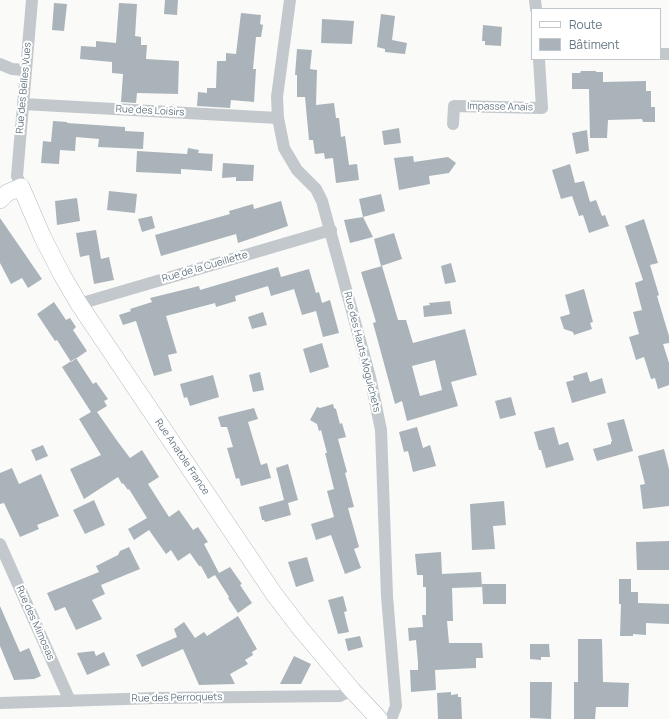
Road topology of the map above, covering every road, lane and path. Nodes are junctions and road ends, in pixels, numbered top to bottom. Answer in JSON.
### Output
{"nodes":[{"id":1,"x":32,"y":0,"type":"edge"},
{"id":2,"x":290,"y":0,"type":"edge"},
{"id":3,"x":539,"y":60,"type":"edge"},
{"id":4,"x":0,"y":64,"type":"edge"},
{"id":5,"x":25,"y":70,"type":"junction"},
{"id":6,"x":23,"y":104,"type":"junction"},
{"id":7,"x":278,"y":118,"type":"junction"},
{"id":8,"x":453,"y":124,"type":"dead end"},
{"id":9,"x":19,"y":181,"type":"junction"},
{"id":10,"x":0,"y":200,"type":"edge"},
{"id":11,"x":331,"y":230,"type":"junction"},
{"id":12,"x":79,"y":304,"type":"junction"},
{"id":13,"x":0,"y":544,"type":"edge"},
{"id":14,"x":352,"y":690,"type":"junction"},
{"id":15,"x":70,"y":701,"type":"junction"},
{"id":16,"x":0,"y":703,"type":"edge"},
{"id":17,"x":379,"y":719,"type":"edge"},
{"id":18,"x":390,"y":719,"type":"edge"}],
"edges":[{"from":1,"to":5,"type":"street","name":"Rue des Belles Vues"},
{"from":2,"to":7,"type":"street","name":"Rue des Hauts Moguichets"},
{"from":3,"to":8,"type":"street","name":"Impasse Anaïs"},
{"from":4,"to":5,"type":"street"},
{"from":5,"to":6,"type":"street","name":"Rue des Belles Vues"},
{"from":6,"to":7,"type":"street","name":"Rue des Loisirs"},
{"from":6,"to":9,"type":"street","name":"Rue des Belles Vues"},
{"from":7,"to":11,"type":"street","name":"Rue des Hauts Moguichets"},
{"from":9,"to":10,"type":"street"},
{"from":9,"to":12,"type":"street","name":"Rue Anatole France"},
{"from":11,"to":12,"type":"street","name":"Rue de la Cueillette"},
{"from":11,"to":18,"type":"street","name":"Rue des Hauts Moguichets"},
{"from":12,"to":14,"type":"street","name":"Rue Anatole France"},
{"from":13,"to":15,"type":"street","name":"Rue des Mimosas"},
{"from":14,"to":15,"type":"street","name":"Rue des Perroquets"},
{"from":14,"to":17,"type":"street","name":"Rue Anatole France"},
{"from":15,"to":16,"type":"street","name":"Rue des Perroquets"}]}
